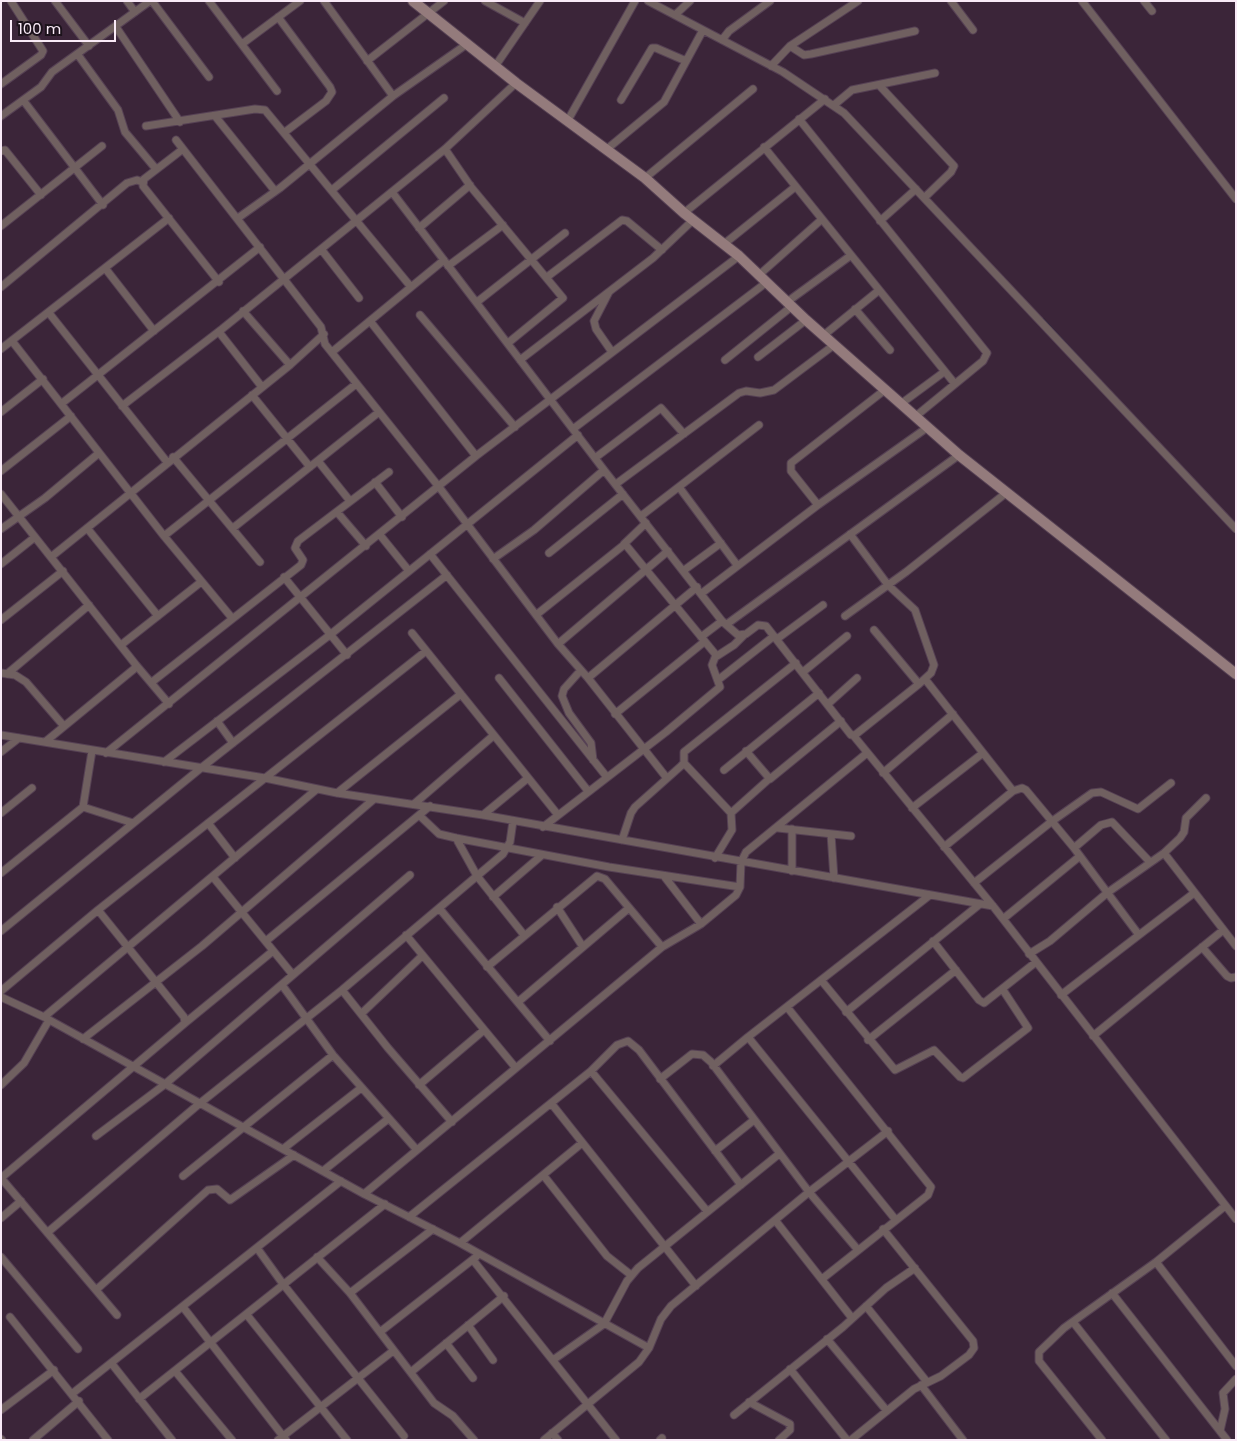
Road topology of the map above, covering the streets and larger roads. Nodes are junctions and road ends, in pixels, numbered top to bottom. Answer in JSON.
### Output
{"nodes":[{"id":1,"x":11,"y":1,"type":"edge"},
{"id":2,"x":55,"y":1,"type":"edge"},
{"id":3,"x":126,"y":1,"type":"edge"},
{"id":4,"x":151,"y":1,"type":"edge"},
{"id":5,"x":300,"y":1,"type":"edge"},
{"id":6,"x":324,"y":1,"type":"edge"},
{"id":7,"x":414,"y":1,"type":"edge"},
{"id":8,"x":444,"y":1,"type":"edge"},
{"id":9,"x":485,"y":1,"type":"edge"},
{"id":10,"x":540,"y":1,"type":"edge"},
{"id":11,"x":635,"y":1,"type":"edge"},
{"id":12,"x":648,"y":1,"type":"edge"},
{"id":13,"x":770,"y":1,"type":"edge"},
{"id":14,"x":858,"y":1,"type":"edge"},
{"id":15,"x":951,"y":1,"type":"edge"},
{"id":16,"x":1082,"y":1,"type":"edge"},
{"id":17,"x":1144,"y":1,"type":"edge"},
{"id":18,"x":213,"y":3,"type":"edge"},
{"id":19,"x":682,"y":8,"type":"edge"},
{"id":20,"x":1152,"y":11,"type":"dead end"},
{"id":21,"x":135,"y":12,"type":"junction"},
{"id":22,"x":429,"y":13,"type":"junction"},
{"id":23,"x":278,"y":18,"type":"junction"},
{"id":24,"x":525,"y":23,"type":"junction"},
{"id":25,"x":116,"y":27,"type":"junction"},
{"id":26,"x":702,"y":30,"type":"junction"},
{"id":27,"x":973,"y":30,"type":"dead end"},
{"id":28,"x":916,"y":31,"type":"dead end"},
{"id":29,"x":726,"y":36,"type":"junction"},
{"id":30,"x":242,"y":44,"type":"junction"},
{"id":31,"x":467,"y":44,"type":"junction"},
{"id":32,"x":90,"y":46,"type":"junction"},
{"id":33,"x":790,"y":46,"type":"junction"},
{"id":34,"x":78,"y":55,"type":"junction"},
{"id":35,"x":367,"y":61,"type":"junction"},
{"id":36,"x":686,"y":61,"type":"junction"},
{"id":37,"x":774,"y":61,"type":"junction"},
{"id":38,"x":496,"y":65,"type":"junction"},
{"id":39,"x":935,"y":73,"type":"dead end"},
{"id":40,"x":208,"y":77,"type":"dead end"},
{"id":41,"x":516,"y":83,"type":"junction"},
{"id":42,"x":1,"y":84,"type":"edge"},
{"id":43,"x":879,"y":85,"type":"junction"},
{"id":44,"x":753,"y":89,"type":"dead end"},
{"id":45,"x":277,"y":91,"type":"dead end"},
{"id":46,"x":392,"y":96,"type":"junction"},
{"id":47,"x":444,"y":98,"type":"dead end"},
{"id":48,"x":825,"y":99,"type":"junction"},
{"id":49,"x":23,"y":100,"type":"junction"},
{"id":50,"x":621,"y":100,"type":"dead end"},
{"id":51,"x":837,"y":102,"type":"junction"},
{"id":52,"x":1,"y":116,"type":"edge"},
{"id":53,"x":215,"y":116,"type":"junction"},
{"id":54,"x":799,"y":119,"type":"junction"},
{"id":55,"x":568,"y":120,"type":"junction"},
{"id":56,"x":180,"y":122,"type":"junction"},
{"id":57,"x":146,"y":126,"type":"dead end"},
{"id":58,"x":285,"y":132,"type":"junction"},
{"id":59,"x":176,"y":140,"type":"dead end"},
{"id":60,"x":102,"y":146,"type":"dead end"},
{"id":61,"x":764,"y":147,"type":"junction"},
{"id":62,"x":183,"y":149,"type":"junction"},
{"id":63,"x":445,"y":149,"type":"junction"},
{"id":64,"x":608,"y":149,"type":"junction"},
{"id":65,"x":1,"y":151,"type":"edge"},
{"id":66,"x":310,"y":163,"type":"junction"},
{"id":67,"x":72,"y":167,"type":"junction"},
{"id":68,"x":156,"y":169,"type":"junction"},
{"id":69,"x":645,"y":178,"type":"junction"},
{"id":70,"x":142,"y":182,"type":"junction"},
{"id":71,"x":470,"y":185,"type":"junction"},
{"id":72,"x":795,"y":187,"type":"junction"},
{"id":73,"x":916,"y":189,"type":"junction"},
{"id":74,"x":332,"y":190,"type":"junction"},
{"id":75,"x":275,"y":191,"type":"junction"},
{"id":76,"x":392,"y":192,"type":"junction"},
{"id":77,"x":41,"y":195,"type":"junction"},
{"id":78,"x":927,"y":195,"type":"junction"},
{"id":79,"x":1236,"y":199,"type":"edge"},
{"id":80,"x":103,"y":205,"type":"junction"},
{"id":81,"x":684,"y":213,"type":"junction"},
{"id":82,"x":169,"y":218,"type":"junction"},
{"id":83,"x":238,"y":218,"type":"junction"},
{"id":84,"x":357,"y":220,"type":"junction"},
{"id":85,"x":693,"y":220,"type":"junction"},
{"id":86,"x":821,"y":220,"type":"junction"},
{"id":87,"x":880,"y":220,"type":"junction"},
{"id":88,"x":503,"y":225,"type":"junction"},
{"id":89,"x":1,"y":226,"type":"edge"},
{"id":90,"x":420,"y":228,"type":"junction"},
{"id":91,"x":565,"y":233,"type":"dead end"},
{"id":92,"x":724,"y":244,"type":"junction"},
{"id":93,"x":260,"y":247,"type":"junction"},
{"id":94,"x":321,"y":249,"type":"junction"},
{"id":95,"x":662,"y":250,"type":"junction"},
{"id":96,"x":739,"y":256,"type":"junction"},
{"id":97,"x":850,"y":256,"type":"junction"},
{"id":98,"x":532,"y":259,"type":"junction"},
{"id":99,"x":446,"y":263,"type":"junction"},
{"id":100,"x":105,"y":268,"type":"junction"},
{"id":101,"x":759,"y":274,"type":"junction"},
{"id":102,"x":547,"y":277,"type":"junction"},
{"id":103,"x":283,"y":280,"type":"junction"},
{"id":104,"x":219,"y":282,"type":"junction"},
{"id":105,"x":767,"y":282,"type":"junction"},
{"id":106,"x":1,"y":287,"type":"edge"},
{"id":107,"x":411,"y":288,"type":"junction"},
{"id":108,"x":878,"y":291,"type":"junction"},
{"id":109,"x":609,"y":292,"type":"junction"},
{"id":110,"x":359,"y":298,"type":"dead end"},
{"id":111,"x":477,"y":302,"type":"junction"},
{"id":112,"x":789,"y":304,"type":"junction"},
{"id":113,"x":855,"y":309,"type":"junction"},
{"id":114,"x":243,"y":311,"type":"junction"},
{"id":115,"x":48,"y":314,"type":"junction"},
{"id":116,"x":420,"y":315,"type":"dead end"},
{"id":117,"x":806,"y":320,"type":"junction"},
{"id":118,"x":370,"y":321,"type":"junction"},
{"id":119,"x":154,"y":331,"type":"junction"},
{"id":120,"x":219,"y":332,"type":"junction"},
{"id":121,"x":324,"y":334,"type":"junction"},
{"id":122,"x":824,"y":335,"type":"junction"},
{"id":123,"x":12,"y":341,"type":"junction"},
{"id":124,"x":508,"y":343,"type":"junction"},
{"id":125,"x":834,"y":345,"type":"junction"},
{"id":126,"x":1,"y":349,"type":"edge"},
{"id":127,"x":890,"y":350,"type":"dead end"},
{"id":128,"x":332,"y":352,"type":"junction"},
{"id":129,"x":612,"y":352,"type":"junction"},
{"id":130,"x":758,"y":357,"type":"dead end"},
{"id":131,"x":520,"y":360,"type":"junction"},
{"id":132,"x":725,"y":360,"type":"dead end"},
{"id":133,"x":290,"y":365,"type":"junction"},
{"id":134,"x":944,"y":372,"type":"junction"},
{"id":135,"x":98,"y":376,"type":"junction"},
{"id":136,"x":43,"y":379,"type":"junction"},
{"id":137,"x":356,"y":384,"type":"junction"},
{"id":138,"x":954,"y":384,"type":"junction"},
{"id":139,"x":262,"y":386,"type":"junction"},
{"id":140,"x":886,"y":389,"type":"junction"},
{"id":141,"x":252,"y":395,"type":"junction"},
{"id":142,"x":551,"y":399,"type":"junction"},
{"id":143,"x":902,"y":403,"type":"junction"},
{"id":144,"x":61,"y":404,"type":"junction"},
{"id":145,"x":122,"y":406,"type":"junction"},
{"id":146,"x":1,"y":412,"type":"edge"},
{"id":147,"x":379,"y":412,"type":"junction"},
{"id":148,"x":71,"y":416,"type":"junction"},
{"id":149,"x":916,"y":416,"type":"junction"},
{"id":150,"x":759,"y":425,"type":"dead end"},
{"id":151,"x":515,"y":427,"type":"junction"},
{"id":152,"x":928,"y":427,"type":"junction"},
{"id":153,"x":576,"y":432,"type":"junction"},
{"id":154,"x":684,"y":434,"type":"junction"},
{"id":155,"x":286,"y":438,"type":"junction"},
{"id":156,"x":99,"y":453,"type":"junction"},
{"id":157,"x":959,"y":455,"type":"junction"},
{"id":158,"x":476,"y":456,"type":"junction"},
{"id":159,"x":173,"y":457,"type":"junction"},
{"id":160,"x":595,"y":458,"type":"junction"},
{"id":161,"x":318,"y":461,"type":"junction"},
{"id":162,"x":166,"y":462,"type":"junction"},
{"id":163,"x":310,"y":467,"type":"junction"},
{"id":164,"x":604,"y":470,"type":"junction"},
{"id":165,"x":1,"y":471,"type":"edge"},
{"id":166,"x":389,"y":472,"type":"dead end"},
{"id":167,"x":375,"y":482,"type":"junction"},
{"id":168,"x":616,"y":484,"type":"junction"},
{"id":169,"x":439,"y":486,"type":"junction"},
{"id":170,"x":679,"y":487,"type":"junction"},
{"id":171,"x":130,"y":491,"type":"junction"},
{"id":172,"x":1006,"y":493,"type":"junction"},
{"id":173,"x":1,"y":494,"type":"edge"},
{"id":174,"x":623,"y":494,"type":"junction"},
{"id":175,"x":210,"y":500,"type":"junction"},
{"id":176,"x":350,"y":502,"type":"junction"},
{"id":177,"x":818,"y":505,"type":"junction"},
{"id":178,"x":337,"y":512,"type":"junction"},
{"id":179,"x":19,"y":516,"type":"junction"},
{"id":180,"x":641,"y":516,"type":"junction"},
{"id":181,"x":402,"y":517,"type":"junction"},
{"id":182,"x":646,"y":523,"type":"junction"},
{"id":183,"x":466,"y":524,"type":"junction"},
{"id":184,"x":86,"y":528,"type":"junction"},
{"id":185,"x":233,"y":528,"type":"junction"},
{"id":186,"x":1,"y":529,"type":"edge"},
{"id":187,"x":1236,"y":529,"type":"edge"},
{"id":188,"x":850,"y":534,"type":"junction"},
{"id":189,"x":380,"y":535,"type":"junction"},
{"id":190,"x":164,"y":536,"type":"junction"},
{"id":191,"x":35,"y":537,"type":"junction"},
{"id":192,"x":721,"y":543,"type":"junction"},
{"id":193,"x":624,"y":544,"type":"junction"},
{"id":194,"x":366,"y":546,"type":"junction"},
{"id":195,"x":668,"y":551,"type":"junction"},
{"id":196,"x":549,"y":553,"type":"dead end"},
{"id":197,"x":430,"y":554,"type":"junction"},
{"id":198,"x":51,"y":557,"type":"junction"},
{"id":199,"x":493,"y":559,"type":"junction"},
{"id":200,"x":260,"y":562,"type":"dead end"},
{"id":201,"x":1,"y":564,"type":"edge"},
{"id":202,"x":737,"y":565,"type":"junction"},
{"id":203,"x":645,"y":569,"type":"junction"},
{"id":204,"x":63,"y":571,"type":"junction"},
{"id":205,"x":409,"y":571,"type":"junction"},
{"id":206,"x":684,"y":571,"type":"junction"},
{"id":207,"x":446,"y":575,"type":"junction"},
{"id":208,"x":284,"y":577,"type":"junction"},
{"id":209,"x":201,"y":582,"type":"junction"},
{"id":210,"x":888,"y":585,"type":"junction"},
{"id":211,"x":699,"y":590,"type":"junction"},
{"id":212,"x":301,"y":598,"type":"junction"},
{"id":213,"x":89,"y":606,"type":"junction"},
{"id":214,"x":676,"y":606,"type":"junction"},
{"id":215,"x":823,"y":606,"type":"dead end"},
{"id":216,"x":536,"y":615,"type":"junction"},
{"id":217,"x":158,"y":616,"type":"junction"},
{"id":218,"x":845,"y":616,"type":"dead end"},
{"id":219,"x":232,"y":618,"type":"junction"},
{"id":220,"x":1,"y":620,"type":"edge"},
{"id":221,"x":725,"y":622,"type":"junction"},
{"id":222,"x":874,"y":630,"type":"dead end"},
{"id":223,"x":412,"y":633,"type":"dead end"},
{"id":224,"x":331,"y":634,"type":"junction"},
{"id":225,"x":744,"y":635,"type":"junction"},
{"id":226,"x":848,"y":636,"type":"dead end"},
{"id":227,"x":775,"y":637,"type":"junction"},
{"id":228,"x":703,"y":640,"type":"junction"},
{"id":229,"x":558,"y":644,"type":"junction"},
{"id":230,"x":120,"y":645,"type":"junction"},
{"id":231,"x":426,"y":651,"type":"junction"},
{"id":232,"x":347,"y":655,"type":"junction"},
{"id":233,"x":717,"y":656,"type":"junction"},
{"id":234,"x":796,"y":663,"type":"junction"},
{"id":235,"x":136,"y":665,"type":"junction"},
{"id":236,"x":582,"y":670,"type":"junction"},
{"id":237,"x":803,"y":672,"type":"junction"},
{"id":238,"x":4,"y":674,"type":"edge"},
{"id":239,"x":1236,"y":674,"type":"edge"},
{"id":240,"x":498,"y":678,"type":"dead end"},
{"id":241,"x":588,"y":678,"type":"junction"},
{"id":242,"x":857,"y":678,"type":"dead end"},
{"id":243,"x":925,"y":678,"type":"junction"},
{"id":244,"x":718,"y":680,"type":"junction"},
{"id":245,"x":152,"y":682,"type":"junction"},
{"id":246,"x":919,"y":684,"type":"junction"},
{"id":247,"x":819,"y":693,"type":"junction"},
{"id":248,"x":461,"y":694,"type":"junction"},
{"id":249,"x":169,"y":704,"type":"junction"},
{"id":250,"x":828,"y":704,"type":"junction"},
{"id":251,"x":615,"y":714,"type":"junction"},
{"id":252,"x":953,"y":714,"type":"junction"},
{"id":253,"x":217,"y":721,"type":"junction"},
{"id":254,"x":841,"y":721,"type":"junction"},
{"id":255,"x":63,"y":725,"type":"junction"},
{"id":256,"x":1,"y":735,"type":"edge"},
{"id":257,"x":493,"y":736,"type":"junction"},
{"id":258,"x":853,"y":736,"type":"junction"},
{"id":259,"x":19,"y":738,"type":"junction"},
{"id":260,"x":45,"y":742,"type":"junction"},
{"id":261,"x":233,"y":743,"type":"junction"},
{"id":262,"x":644,"y":749,"type":"junction"},
{"id":263,"x":92,"y":751,"type":"junction"},
{"id":264,"x":746,"y":751,"type":"junction"},
{"id":265,"x":1,"y":752,"type":"edge"},
{"id":266,"x":106,"y":753,"type":"junction"},
{"id":267,"x":867,"y":753,"type":"junction"},
{"id":268,"x":983,"y":753,"type":"junction"},
{"id":269,"x":593,"y":760,"type":"junction"},
{"id":270,"x":164,"y":762,"type":"junction"},
{"id":271,"x":684,"y":762,"type":"junction"},
{"id":272,"x":201,"y":768,"type":"junction"},
{"id":273,"x":724,"y":770,"type":"dead end"},
{"id":274,"x":884,"y":773,"type":"junction"},
{"id":275,"x":606,"y":776,"type":"junction"},
{"id":276,"x":666,"y":777,"type":"junction"},
{"id":277,"x":265,"y":778,"type":"junction"},
{"id":278,"x":528,"y":778,"type":"junction"},
{"id":279,"x":770,"y":779,"type":"junction"},
{"id":280,"x":1171,"y":783,"type":"dead end"},
{"id":281,"x":32,"y":788,"type":"dead end"},
{"id":282,"x":317,"y":789,"type":"junction"},
{"id":283,"x":1013,"y":791,"type":"junction"},
{"id":284,"x":588,"y":792,"type":"junction"},
{"id":285,"x":337,"y":793,"type":"junction"},
{"id":286,"x":1206,"y":798,"type":"dead end"},
{"id":287,"x":374,"y":799,"type":"junction"},
{"id":288,"x":414,"y":804,"type":"junction"},
{"id":289,"x":430,"y":806,"type":"junction"},
{"id":290,"x":83,"y":807,"type":"junction"},
{"id":291,"x":912,"y":808,"type":"junction"},
{"id":292,"x":1,"y":813,"type":"edge"},
{"id":293,"x":730,"y":813,"type":"junction"},
{"id":294,"x":419,"y":815,"type":"junction"},
{"id":295,"x":483,"y":815,"type":"junction"},
{"id":296,"x":558,"y":815,"type":"junction"},
{"id":297,"x":513,"y":821,"type":"junction"},
{"id":298,"x":1051,"y":822,"type":"junction"},
{"id":299,"x":133,"y":823,"type":"junction"},
{"id":300,"x":208,"y":823,"type":"junction"},
{"id":301,"x":543,"y":827,"type":"junction"},
{"id":302,"x":778,"y":828,"type":"junction"},
{"id":303,"x":792,"y":829,"type":"junction"},
{"id":304,"x":831,"y":834,"type":"junction"},
{"id":305,"x":851,"y":836,"type":"dead end"},
{"id":306,"x":456,"y":838,"type":"junction"},
{"id":307,"x":622,"y":840,"type":"junction"},
{"id":308,"x":944,"y":847,"type":"junction"},
{"id":309,"x":1074,"y":848,"type":"junction"},
{"id":310,"x":507,"y":849,"type":"junction"},
{"id":311,"x":1164,"y":853,"type":"junction"},
{"id":312,"x":542,"y":855,"type":"junction"},
{"id":313,"x":1080,"y":856,"type":"junction"},
{"id":314,"x":235,"y":858,"type":"junction"},
{"id":315,"x":715,"y":858,"type":"junction"},
{"id":316,"x":741,"y":862,"type":"junction"},
{"id":317,"x":1150,"y":862,"type":"junction"},
{"id":318,"x":792,"y":871,"type":"junction"},
{"id":319,"x":1,"y":873,"type":"edge"},
{"id":320,"x":410,"y":875,"type":"dead end"},
{"id":321,"x":477,"y":876,"type":"junction"},
{"id":322,"x":664,"y":876,"type":"junction"},
{"id":323,"x":213,"y":877,"type":"junction"},
{"id":324,"x":834,"y":878,"type":"junction"},
{"id":325,"x":974,"y":884,"type":"junction"},
{"id":326,"x":740,"y":887,"type":"junction"},
{"id":327,"x":1107,"y":893,"type":"junction"},
{"id":328,"x":1194,"y":893,"type":"junction"},
{"id":329,"x":930,"y":895,"type":"junction"},
{"id":330,"x":493,"y":897,"type":"junction"},
{"id":331,"x":980,"y":904,"type":"junction"},
{"id":332,"x":993,"y":906,"type":"junction"},
{"id":333,"x":557,"y":907,"type":"junction"},
{"id":334,"x":438,"y":908,"type":"junction"},
{"id":335,"x":629,"y":908,"type":"junction"},
{"id":336,"x":98,"y":910,"type":"junction"},
{"id":337,"x":242,"y":912,"type":"junction"},
{"id":338,"x":1003,"y":919,"type":"junction"},
{"id":339,"x":701,"y":924,"type":"junction"},
{"id":340,"x":1,"y":931,"type":"edge"},
{"id":341,"x":1222,"y":931,"type":"junction"},
{"id":342,"x":406,"y":935,"type":"junction"},
{"id":343,"x":524,"y":935,"type":"junction"},
{"id":344,"x":1139,"y":935,"type":"junction"},
{"id":345,"x":266,"y":941,"type":"junction"},
{"id":346,"x":933,"y":942,"type":"junction"},
{"id":347,"x":1236,"y":946,"type":"edge"},
{"id":348,"x":127,"y":947,"type":"junction"},
{"id":349,"x":583,"y":947,"type":"junction"},
{"id":350,"x":662,"y":947,"type":"junction"},
{"id":351,"x":1202,"y":947,"type":"junction"},
{"id":352,"x":274,"y":950,"type":"junction"},
{"id":353,"x":1030,"y":954,"type":"junction"},
{"id":354,"x":422,"y":956,"type":"junction"},
{"id":355,"x":1036,"y":962,"type":"junction"},
{"id":356,"x":487,"y":967,"type":"junction"},
{"id":357,"x":956,"y":970,"type":"junction"},
{"id":358,"x":293,"y":975,"type":"junction"},
{"id":359,"x":1236,"y":977,"type":"edge"},
{"id":360,"x":821,"y":980,"type":"junction"},
{"id":361,"x":156,"y":982,"type":"junction"},
{"id":362,"x":282,"y":985,"type":"junction"},
{"id":363,"x":342,"y":990,"type":"junction"},
{"id":364,"x":1003,"y":990,"type":"junction"},
{"id":365,"x":1,"y":991,"type":"edge"},
{"id":366,"x":1061,"y":995,"type":"junction"},
{"id":367,"x":1,"y":997,"type":"edge"},
{"id":368,"x":518,"y":1002,"type":"junction"},
{"id":369,"x":787,"y":1008,"type":"junction"},
{"id":370,"x":846,"y":1012,"type":"junction"},
{"id":371,"x":361,"y":1014,"type":"junction"},
{"id":372,"x":47,"y":1018,"type":"junction"},
{"id":373,"x":307,"y":1018,"type":"junction"},
{"id":374,"x":185,"y":1024,"type":"junction"},
{"id":375,"x":484,"y":1030,"type":"junction"},
{"id":376,"x":1093,"y":1036,"type":"junction"},
{"id":377,"x":748,"y":1037,"type":"junction"},
{"id":378,"x":83,"y":1039,"type":"junction"},
{"id":379,"x":868,"y":1040,"type":"junction"},
{"id":380,"x":550,"y":1041,"type":"junction"},
{"id":381,"x":333,"y":1055,"type":"junction"},
{"id":382,"x":132,"y":1066,"type":"junction"},
{"id":383,"x":713,"y":1066,"type":"junction"},
{"id":384,"x":515,"y":1067,"type":"junction"},
{"id":385,"x":591,"y":1071,"type":"junction"},
{"id":386,"x":660,"y":1078,"type":"junction"},
{"id":387,"x":1,"y":1085,"type":"edge"},
{"id":388,"x":164,"y":1085,"type":"junction"},
{"id":389,"x":419,"y":1085,"type":"junction"},
{"id":390,"x":361,"y":1088,"type":"junction"},
{"id":391,"x":551,"y":1103,"type":"junction"},
{"id":392,"x":199,"y":1104,"type":"junction"},
{"id":393,"x":388,"y":1119,"type":"junction"},
{"id":394,"x":754,"y":1120,"type":"junction"},
{"id":395,"x":452,"y":1122,"type":"junction"},
{"id":396,"x":243,"y":1128,"type":"junction"},
{"id":397,"x":888,"y":1131,"type":"junction"},
{"id":398,"x":96,"y":1136,"type":"dead end"},
{"id":399,"x":582,"y":1143,"type":"junction"},
{"id":400,"x":416,"y":1149,"type":"junction"},
{"id":401,"x":283,"y":1150,"type":"junction"},
{"id":402,"x":715,"y":1151,"type":"junction"},
{"id":403,"x":779,"y":1154,"type":"junction"},
{"id":404,"x":294,"y":1155,"type":"junction"},
{"id":405,"x":848,"y":1161,"type":"junction"},
{"id":406,"x":323,"y":1171,"type":"junction"},
{"id":407,"x":183,"y":1176,"type":"dead end"},
{"id":408,"x":544,"y":1176,"type":"junction"},
{"id":409,"x":1,"y":1178,"type":"edge"},
{"id":410,"x":341,"y":1181,"type":"junction"},
{"id":411,"x":741,"y":1185,"type":"junction"},
{"id":412,"x":809,"y":1192,"type":"junction"},
{"id":413,"x":364,"y":1194,"type":"junction"},
{"id":414,"x":21,"y":1201,"type":"junction"},
{"id":415,"x":385,"y":1204,"type":"junction"},
{"id":416,"x":1225,"y":1206,"type":"junction"},
{"id":417,"x":707,"y":1210,"type":"junction"},
{"id":418,"x":409,"y":1217,"type":"junction"},
{"id":419,"x":1,"y":1218,"type":"edge"},
{"id":420,"x":895,"y":1219,"type":"junction"},
{"id":421,"x":1236,"y":1219,"type":"edge"},
{"id":422,"x":775,"y":1220,"type":"junction"},
{"id":423,"x":433,"y":1229,"type":"junction"},
{"id":424,"x":883,"y":1229,"type":"junction"},
{"id":425,"x":48,"y":1232,"type":"junction"},
{"id":426,"x":460,"y":1243,"type":"junction"},
{"id":427,"x":665,"y":1245,"type":"junction"},
{"id":428,"x":257,"y":1248,"type":"junction"},
{"id":429,"x":858,"y":1250,"type":"junction"},
{"id":430,"x":1,"y":1257,"type":"edge"},
{"id":431,"x":317,"y":1258,"type":"junction"},
{"id":432,"x":476,"y":1258,"type":"junction"},
{"id":433,"x":1156,"y":1262,"type":"junction"},
{"id":434,"x":915,"y":1268,"type":"junction"},
{"id":435,"x":631,"y":1275,"type":"junction"},
{"id":436,"x":822,"y":1279,"type":"junction"},
{"id":437,"x":283,"y":1284,"type":"junction"},
{"id":438,"x":696,"y":1286,"type":"junction"},
{"id":439,"x":96,"y":1290,"type":"junction"},
{"id":440,"x":350,"y":1293,"type":"junction"},
{"id":441,"x":1112,"y":1293,"type":"junction"},
{"id":442,"x":504,"y":1296,"type":"junction"},
{"id":443,"x":866,"y":1306,"type":"junction"},
{"id":444,"x":183,"y":1307,"type":"junction"},
{"id":445,"x":247,"y":1314,"type":"junction"},
{"id":446,"x":117,"y":1315,"type":"dead end"},
{"id":447,"x":10,"y":1317,"type":"dead end"},
{"id":448,"x":852,"y":1318,"type":"junction"},
{"id":449,"x":1073,"y":1322,"type":"junction"},
{"id":450,"x":604,"y":1324,"type":"junction"},
{"id":451,"x":468,"y":1325,"type":"junction"},
{"id":452,"x":380,"y":1332,"type":"junction"},
{"id":453,"x":827,"y":1339,"type":"junction"},
{"id":454,"x":211,"y":1341,"type":"junction"},
{"id":455,"x":446,"y":1343,"type":"junction"},
{"id":456,"x":649,"y":1348,"type":"junction"},
{"id":457,"x":78,"y":1349,"type":"dead end"},
{"id":458,"x":392,"y":1351,"type":"junction"},
{"id":459,"x":493,"y":1360,"type":"dead end"},
{"id":460,"x":553,"y":1360,"type":"junction"},
{"id":461,"x":112,"y":1364,"type":"junction"},
{"id":462,"x":1236,"y":1366,"type":"edge"},
{"id":463,"x":790,"y":1369,"type":"junction"},
{"id":464,"x":54,"y":1370,"type":"junction"},
{"id":465,"x":174,"y":1371,"type":"junction"},
{"id":466,"x":411,"y":1372,"type":"junction"},
{"id":467,"x":473,"y":1378,"type":"dead end"},
{"id":468,"x":357,"y":1379,"type":"junction"},
{"id":469,"x":1236,"y":1379,"type":"edge"},
{"id":470,"x":924,"y":1384,"type":"junction"},
{"id":471,"x":73,"y":1394,"type":"junction"},
{"id":472,"x":139,"y":1399,"type":"junction"},
{"id":473,"x":80,"y":1401,"type":"junction"},
{"id":474,"x":749,"y":1402,"type":"junction"},
{"id":475,"x":587,"y":1404,"type":"junction"},
{"id":476,"x":321,"y":1406,"type":"junction"},
{"id":477,"x":1,"y":1410,"type":"edge"},
{"id":478,"x":886,"y":1411,"type":"junction"},
{"id":479,"x":734,"y":1415,"type":"dead end"},
{"id":480,"x":1220,"y":1431,"type":"junction"},
{"id":481,"x":552,"y":1433,"type":"junction"},
{"id":482,"x":404,"y":1436,"type":"dead end"},
{"id":483,"x":282,"y":1438,"type":"edge"},
{"id":484,"x":107,"y":1439,"type":"edge"},
{"id":485,"x":33,"y":1440,"type":"edge"},
{"id":486,"x":172,"y":1440,"type":"edge"},
{"id":487,"x":232,"y":1440,"type":"edge"},
{"id":488,"x":347,"y":1440,"type":"edge"},
{"id":489,"x":474,"y":1440,"type":"edge"},
{"id":490,"x":544,"y":1440,"type":"edge"},
{"id":491,"x":558,"y":1440,"type":"edge"},
{"id":492,"x":616,"y":1440,"type":"edge"},
{"id":493,"x":778,"y":1440,"type":"edge"},
{"id":494,"x":847,"y":1440,"type":"edge"},
{"id":495,"x":851,"y":1440,"type":"edge"},
{"id":496,"x":963,"y":1440,"type":"edge"},
{"id":497,"x":1102,"y":1440,"type":"edge"},
{"id":498,"x":1166,"y":1440,"type":"edge"},
{"id":499,"x":1227,"y":1440,"type":"edge"}],
"edges":[{"from":1,"to":42,"type":"street"},
{"from":2,"to":32,"type":"street"},
{"from":3,"to":21,"type":"street"},
{"from":4,"to":21,"type":"street"},
{"from":4,"to":40,"type":"street"},
{"from":5,"to":23,"type":"street"},
{"from":6,"to":35,"type":"street"},
{"from":7,"to":22,"type":"street"},
{"from":8,"to":22,"type":"street"},
{"from":9,"to":24,"type":"street"},
{"from":10,"to":24,"type":"street"},
{"from":11,"to":55,"type":"street"},
{"from":12,"to":19,"type":"street"},
{"from":13,"to":29,"type":"street"},
{"from":14,"to":33,"type":"street"},
{"from":15,"to":27,"type":"street"},
{"from":16,"to":79,"type":"street"},
{"from":17,"to":20,"type":"street"},
{"from":18,"to":30,"type":"street"},
{"from":19,"to":26,"type":"street"},
{"from":21,"to":25,"type":"street"},
{"from":22,"to":31,"type":"street"},
{"from":22,"to":35,"type":"street"},
{"from":23,"to":30,"type":"street"},
{"from":23,"to":58,"type":"street"},
{"from":24,"to":38,"type":"street"},
{"from":25,"to":32,"type":"street"},
{"from":25,"to":56,"type":"street"},
{"from":26,"to":29,"type":"street"},
{"from":26,"to":36,"type":"street"},
{"from":28,"to":33,"type":"street"},
{"from":29,"to":37,"type":"street"},
{"from":30,"to":45,"type":"street"},
{"from":31,"to":38,"type":"street"},
{"from":31,"to":46,"type":"street"},
{"from":32,"to":34,"type":"street"},
{"from":33,"to":37,"type":"street"},
{"from":34,"to":49,"type":"street"},
{"from":34,"to":68,"type":"street"},
{"from":35,"to":46,"type":"street"},
{"from":36,"to":50,"type":"street"},
{"from":36,"to":64,"type":"street"},
{"from":37,"to":48,"type":"street"},
{"from":38,"to":41,"type":"street"},
{"from":39,"to":43,"type":"street"},
{"from":41,"to":55,"type":"street"},
{"from":41,"to":63,"type":"street"},
{"from":43,"to":51,"type":"street"},
{"from":43,"to":78,"type":"street"},
{"from":44,"to":69,"type":"street"},
{"from":46,"to":66,"type":"street"},
{"from":47,"to":74,"type":"street"},
{"from":48,"to":51,"type":"street"},
{"from":48,"to":54,"type":"street"},
{"from":49,"to":52,"type":"street"},
{"from":49,"to":67,"type":"street"},
{"from":51,"to":73,"type":"street"},
{"from":53,"to":56,"type":"street"},
{"from":53,"to":58,"type":"street"},
{"from":53,"to":75,"type":"street"},
{"from":54,"to":61,"type":"street"},
{"from":54,"to":87,"type":"street"},
{"from":55,"to":64,"type":"street"},
{"from":56,"to":57,"type":"street"},
{"from":58,"to":66,"type":"street"},
{"from":59,"to":62,"type":"street"},
{"from":60,"to":67,"type":"street"},
{"from":61,"to":72,"type":"street"},
{"from":61,"to":81,"type":"street"},
{"from":62,"to":68,"type":"street"},
{"from":62,"to":83,"type":"street"},
{"from":63,"to":71,"type":"street"},
{"from":63,"to":76,"type":"street"},
{"from":64,"to":69,"type":"street"},
{"from":65,"to":77,"type":"street"},
{"from":66,"to":74,"type":"street"},
{"from":66,"to":75,"type":"street"},
{"from":67,"to":77,"type":"street"},
{"from":67,"to":80,"type":"street"},
{"from":68,"to":70,"type":"street"},
{"from":69,"to":81,"type":"street"},
{"from":70,"to":80,"type":"street"},
{"from":70,"to":82,"type":"street"},
{"from":71,"to":88,"type":"street"},
{"from":71,"to":90,"type":"street"},
{"from":72,"to":86,"type":"street"},
{"from":72,"to":92,"type":"street"},
{"from":73,"to":78,"type":"street"},
{"from":73,"to":87,"type":"street"},
{"from":74,"to":84,"type":"street"},
{"from":75,"to":83,"type":"street"},
{"from":76,"to":84,"type":"street"},
{"from":76,"to":90,"type":"street"},
{"from":77,"to":89,"type":"street"},
{"from":78,"to":187,"type":"street"},
{"from":80,"to":106,"type":"street"},
{"from":81,"to":85,"type":"street"},
{"from":82,"to":100,"type":"street"},
{"from":82,"to":104,"type":"street"},
{"from":83,"to":93,"type":"street"},
{"from":84,"to":94,"type":"street"},
{"from":84,"to":107,"type":"street"},
{"from":85,"to":92,"type":"street"},
{"from":85,"to":95,"type":"street"},
{"from":86,"to":97,"type":"street"},
{"from":86,"to":101,"type":"street"},
{"from":87,"to":138,"type":"street"},
{"from":88,"to":98,"type":"street"},
{"from":88,"to":99,"type":"street"},
{"from":90,"to":99,"type":"street"},
{"from":91,"to":98,"type":"street"},
{"from":92,"to":96,"type":"street"},
{"from":93,"to":103,"type":"street"},
{"from":93,"to":104,"type":"street"},
{"from":94,"to":103,"type":"street"},
{"from":94,"to":110,"type":"street"},
{"from":95,"to":102,"type":"street"},
{"from":95,"to":109,"type":"street"},
{"from":96,"to":101,"type":"street"},
{"from":96,"to":129,"type":"street"},
{"from":97,"to":108,"type":"street"},
{"from":97,"to":112,"type":"street"},
{"from":98,"to":102,"type":"street"},
{"from":98,"to":111,"type":"street"},
{"from":99,"to":107,"type":"street"},
{"from":99,"to":111,"type":"street"},
{"from":100,"to":115,"type":"street"},
{"from":100,"to":119,"type":"street"},
{"from":101,"to":105,"type":"street"},
{"from":102,"to":124,"type":"street"},
{"from":103,"to":114,"type":"street"},
{"from":103,"to":121,"type":"street"},
{"from":104,"to":119,"type":"street"},
{"from":105,"to":112,"type":"street"},
{"from":105,"to":153,"type":"street"},
{"from":107,"to":118,"type":"street"},
{"from":108,"to":113,"type":"street"},
{"from":108,"to":134,"type":"street"},
{"from":109,"to":129,"type":"street"},
{"from":109,"to":131,"type":"street"},
{"from":111,"to":124,"type":"street"},
{"from":112,"to":117,"type":"street"},
{"from":112,"to":132,"type":"street"},
{"from":113,"to":122,"type":"street"},
{"from":113,"to":127,"type":"street"},
{"from":114,"to":120,"type":"street"},
{"from":114,"to":133,"type":"street"},
{"from":115,"to":123,"type":"street"},
{"from":115,"to":135,"type":"street"},
{"from":116,"to":151,"type":"street"},
{"from":117,"to":122,"type":"street"},
{"from":117,"to":130,"type":"street"},
{"from":118,"to":128,"type":"street"},
{"from":118,"to":158,"type":"street"},
{"from":119,"to":135,"type":"street"},
{"from":120,"to":139,"type":"street"},
{"from":120,"to":145,"type":"street"},
{"from":121,"to":128,"type":"street"},
{"from":121,"to":133,"type":"street"},
{"from":122,"to":125,"type":"street"},
{"from":123,"to":126,"type":"street"},
{"from":123,"to":136,"type":"street"},
{"from":124,"to":131,"type":"street"},
{"from":125,"to":140,"type":"street"},
{"from":125,"to":154,"type":"street"},
{"from":128,"to":137,"type":"street"},
{"from":129,"to":142,"type":"street"},
{"from":131,"to":142,"type":"street"},
{"from":133,"to":139,"type":"street"},
{"from":134,"to":138,"type":"street"},
{"from":134,"to":143,"type":"street"},
{"from":135,"to":144,"type":"street"},
{"from":135,"to":145,"type":"street"},
{"from":136,"to":144,"type":"street"},
{"from":136,"to":146,"type":"street"},
{"from":137,"to":147,"type":"street"},
{"from":137,"to":155,"type":"street"},
{"from":138,"to":149,"type":"street"},
{"from":139,"to":141,"type":"street"},
{"from":140,"to":143,"type":"street"},
{"from":140,"to":177,"type":"street"},
{"from":141,"to":155,"type":"street"},
{"from":141,"to":159,"type":"street"},
{"from":142,"to":151,"type":"street"},
{"from":142,"to":153,"type":"street"},
{"from":143,"to":149,"type":"street"},
{"from":144,"to":148,"type":"street"},
{"from":145,"to":162,"type":"street"},
{"from":147,"to":161,"type":"street"},
{"from":147,"to":169,"type":"street"},
{"from":148,"to":156,"type":"street"},
{"from":148,"to":165,"type":"street"},
{"from":149,"to":152,"type":"street"},
{"from":150,"to":170,"type":"street"},
{"from":151,"to":158,"type":"street"},
{"from":152,"to":157,"type":"street"},
{"from":152,"to":177,"type":"street"},
{"from":153,"to":160,"type":"street"},
{"from":153,"to":183,"type":"street"},
{"from":154,"to":160,"type":"street"},
{"from":154,"to":168,"type":"street"},
{"from":155,"to":163,"type":"street"},
{"from":155,"to":175,"type":"street"},
{"from":156,"to":171,"type":"street"},
{"from":156,"to":179,"type":"street"},
{"from":157,"to":172,"type":"street"},
{"from":157,"to":188,"type":"street"},
{"from":158,"to":169,"type":"street"},
{"from":159,"to":162,"type":"street"},
{"from":159,"to":175,"type":"street"},
{"from":160,"to":164,"type":"street"},
{"from":161,"to":163,"type":"street"},
{"from":161,"to":176,"type":"street"},
{"from":162,"to":171,"type":"street"},
{"from":163,"to":185,"type":"street"},
{"from":164,"to":168,"type":"street"},
{"from":164,"to":199,"type":"street"},
{"from":166,"to":167,"type":"street"},
{"from":167,"to":176,"type":"street"},
{"from":167,"to":181,"type":"street"},
{"from":168,"to":174,"type":"street"},
{"from":169,"to":181,"type":"street"},
{"from":169,"to":183,"type":"street"},
{"from":170,"to":180,"type":"street"},
{"from":170,"to":192,"type":"street"},
{"from":171,"to":184,"type":"street"},
{"from":171,"to":190,"type":"street"},
{"from":172,"to":210,"type":"street"},
{"from":172,"to":239,"type":"street"},
{"from":173,"to":179,"type":"street"},
{"from":174,"to":180,"type":"street"},
{"from":174,"to":196,"type":"street"},
{"from":175,"to":185,"type":"street"},
{"from":175,"to":190,"type":"street"},
{"from":176,"to":178,"type":"street"},
{"from":177,"to":202,"type":"street"},
{"from":178,"to":194,"type":"street"},
{"from":178,"to":208,"type":"street"},
{"from":179,"to":186,"type":"street"},
{"from":179,"to":191,"type":"street"},
{"from":180,"to":182,"type":"street"},
{"from":181,"to":189,"type":"street"},
{"from":182,"to":193,"type":"street"},
{"from":182,"to":195,"type":"street"},
{"from":183,"to":197,"type":"street"},
{"from":183,"to":199,"type":"street"},
{"from":184,"to":198,"type":"street"},
{"from":184,"to":217,"type":"street"},
{"from":185,"to":200,"type":"street"},
{"from":188,"to":210,"type":"street"},
{"from":188,"to":221,"type":"street"},
{"from":189,"to":194,"type":"street"},
{"from":189,"to":205,"type":"street"},
{"from":190,"to":209,"type":"street"},
{"from":191,"to":198,"type":"street"},
{"from":191,"to":201,"type":"street"},
{"from":192,"to":202,"type":"street"},
{"from":192,"to":206,"type":"street"},
{"from":193,"to":203,"type":"street"},
{"from":193,"to":216,"type":"street"},
{"from":194,"to":212,"type":"street"},
{"from":195,"to":203,"type":"street"},
{"from":195,"to":206,"type":"street"},
{"from":197,"to":205,"type":"street"},
{"from":197,"to":207,"type":"street"},
{"from":198,"to":204,"type":"street"},
{"from":199,"to":216,"type":"street"},
{"from":202,"to":211,"type":"street"},
{"from":203,"to":214,"type":"street"},
{"from":203,"to":229,"type":"street"},
{"from":204,"to":213,"type":"street"},
{"from":204,"to":220,"type":"street"},
{"from":205,"to":224,"type":"street"},
{"from":206,"to":211,"type":"street"},
{"from":207,"to":232,"type":"street"},
{"from":207,"to":269,"type":"street"},
{"from":208,"to":212,"type":"street"},
{"from":208,"to":219,"type":"street"},
{"from":209,"to":217,"type":"street"},
{"from":209,"to":219,"type":"street"},
{"from":210,"to":218,"type":"street"},
{"from":210,"to":243,"type":"street"},
{"from":211,"to":214,"type":"street"},
{"from":211,"to":221,"type":"street"},
{"from":212,"to":224,"type":"street"},
{"from":212,"to":249,"type":"street"},
{"from":213,"to":230,"type":"street"},
{"from":213,"to":238,"type":"street"},
{"from":214,"to":228,"type":"street"},
{"from":214,"to":241,"type":"street"},
{"from":215,"to":227,"type":"street"},
{"from":216,"to":229,"type":"street"},
{"from":217,"to":230,"type":"street"},
{"from":219,"to":245,"type":"street"},
{"from":221,"to":225,"type":"street"},
{"from":221,"to":228,"type":"street"},
{"from":222,"to":246,"type":"street"},
{"from":223,"to":231,"type":"street"},
{"from":224,"to":232,"type":"street"},
{"from":224,"to":253,"type":"street"},
{"from":225,"to":227,"type":"street"},
{"from":225,"to":233,"type":"street"},
{"from":226,"to":237,"type":"street"},
{"from":227,"to":234,"type":"street"},
{"from":227,"to":244,"type":"street"},
{"from":228,"to":233,"type":"street"},
{"from":228,"to":251,"type":"street"},
{"from":229,"to":236,"type":"street"},
{"from":230,"to":235,"type":"street"},
{"from":231,"to":248,"type":"street"},
{"from":231,"to":277,"type":"street"},
{"from":232,"to":261,"type":"street"},
{"from":233,"to":244,"type":"street"},
{"from":234,"to":237,"type":"street"},
{"from":234,"to":271,"type":"street"},
{"from":235,"to":245,"type":"street"},
{"from":235,"to":255,"type":"street"},
{"from":236,"to":241,"type":"street"},
{"from":236,"to":269,"type":"street"},
{"from":237,"to":247,"type":"street"},
{"from":238,"to":255,"type":"street"},
{"from":240,"to":284,"type":"street"},
{"from":241,"to":251,"type":"street"},
{"from":242,"to":250,"type":"street"},
{"from":243,"to":246,"type":"street"},
{"from":243,"to":252,"type":"street"},
{"from":244,"to":262,"type":"street"},
{"from":245,"to":249,"type":"street"},
{"from":246,"to":258,"type":"street"},
{"from":247,"to":250,"type":"street"},
{"from":247,"to":264,"type":"street"},
{"from":248,"to":257,"type":"street"},
{"from":248,"to":285,"type":"street"},
{"from":249,"to":266,"type":"street"},
{"from":250,"to":254,"type":"street"},
{"from":251,"to":262,"type":"street"},
{"from":252,"to":268,"type":"street"},
{"from":252,"to":274,"type":"street"},
{"from":253,"to":261,"type":"street"},
{"from":253,"to":270,"type":"street"},
{"from":254,"to":258,"type":"street"},
{"from":254,"to":279,"type":"street"},
{"from":255,"to":260,"type":"street"},
{"from":256,"to":259,"type":"street"},
{"from":257,"to":278,"type":"street"},
{"from":257,"to":288,"type":"street"},
{"from":258,"to":267,"type":"street"},
{"from":259,"to":260,"type":"street"},
{"from":259,"to":265,"type":"street"},
{"from":260,"to":263,"type":"street"},
{"from":261,"to":272,"type":"street"},
{"from":262,"to":275,"type":"street"},
{"from":262,"to":276,"type":"street"},
{"from":263,"to":266,"type":"street"},
{"from":263,"to":290,"type":"street"},
{"from":264,"to":273,"type":"street"},
{"from":264,"to":279,"type":"street"},
{"from":266,"to":270,"type":"street"},
{"from":267,"to":274,"type":"street"},
{"from":267,"to":302,"type":"street"},
{"from":268,"to":283,"type":"street"},
{"from":268,"to":291,"type":"street"},
{"from":269,"to":275,"type":"street"},
{"from":270,"to":272,"type":"street"},
{"from":271,"to":276,"type":"street"},
{"from":271,"to":293,"type":"street"},
{"from":272,"to":277,"type":"street"},
{"from":272,"to":299,"type":"street"},
{"from":274,"to":291,"type":"street"},
{"from":275,"to":284,"type":"street"},
{"from":276,"to":307,"type":"street"},
{"from":277,"to":282,"type":"street"},
{"from":277,"to":300,"type":"street"},
{"from":278,"to":295,"type":"street"},
{"from":278,"to":296,"type":"street"},
{"from":279,"to":293,"type":"street"},
{"from":280,"to":298,"type":"street"},
{"from":281,"to":292,"type":"street"},
{"from":282,"to":285,"type":"street"},
{"from":282,"to":314,"type":"street"},
{"from":283,"to":298,"type":"street"},
{"from":283,"to":308,"type":"street"},
{"from":284,"to":296,"type":"street"},
{"from":285,"to":287,"type":"street"},
{"from":286,"to":311,"type":"street"},
{"from":287,"to":288,"type":"street"},
{"from":287,"to":337,"type":"street"},
{"from":288,"to":289,"type":"street"},
{"from":289,"to":294,"type":"street"},
{"from":289,"to":295,"type":"street"},
{"from":290,"to":299,"type":"street"},
{"from":290,"to":319,"type":"street"},
{"from":291,"to":308,"type":"street"},
{"from":293,"to":315,"type":"street"},
{"from":294,"to":306,"type":"street"},
{"from":294,"to":345,"type":"street"},
{"from":295,"to":297,"type":"street"},
{"from":296,"to":301,"type":"street"},
{"from":297,"to":301,"type":"street"},
{"from":297,"to":310,"type":"street"},
{"from":298,"to":309,"type":"street"},
{"from":298,"to":325,"type":"street"},
{"from":299,"to":340,"type":"street"},
{"from":300,"to":314,"type":"street"},
{"from":300,"to":336,"type":"street"},
{"from":301,"to":307,"type":"street"},
{"from":302,"to":303,"type":"street"},
{"from":302,"to":316,"type":"street"},
{"from":303,"to":304,"type":"street"},
{"from":303,"to":318,"type":"street"},
{"from":304,"to":305,"type":"street"},
{"from":304,"to":324,"type":"street"},
{"from":306,"to":310,"type":"street"},
{"from":306,"to":321,"type":"street"},
{"from":307,"to":315,"type":"street"},
{"from":308,"to":325,"type":"street"},
{"from":309,"to":313,"type":"street"},
{"from":309,"to":317,"type":"street"},
{"from":310,"to":312,"type":"street"},
{"from":310,"to":321,"type":"street"},
{"from":311,"to":317,"type":"street"},
{"from":311,"to":328,"type":"street"},
{"from":312,"to":322,"type":"street"},
{"from":312,"to":330,"type":"street"},
{"from":313,"to":327,"type":"street"},
{"from":313,"to":338,"type":"street"},
{"from":314,"to":323,"type":"street"},
{"from":315,"to":316,"type":"street"},
{"from":316,"to":318,"type":"street"},
{"from":316,"to":326,"type":"street"},
{"from":317,"to":327,"type":"street"},
{"from":318,"to":324,"type":"street"},
{"from":320,"to":358,"type":"street"},
{"from":321,"to":330,"type":"street"},
{"from":321,"to":334,"type":"street"},
{"from":322,"to":326,"type":"street"},
{"from":322,"to":339,"type":"street"},
{"from":323,"to":337,"type":"street"},
{"from":323,"to":348,"type":"street"},
{"from":324,"to":329,"type":"street"},
{"from":325,"to":332,"type":"street"},
{"from":326,"to":339,"type":"street"},
{"from":327,"to":344,"type":"street"},
{"from":327,"to":353,"type":"street"},
{"from":328,"to":341,"type":"street"},
{"from":328,"to":344,"type":"street"},
{"from":329,"to":331,"type":"street"},
{"from":329,"to":360,"type":"street"},
{"from":330,"to":343,"type":"street"},
{"from":331,"to":332,"type":"street"},
{"from":331,"to":346,"type":"street"},
{"from":332,"to":338,"type":"street"},
{"from":333,"to":335,"type":"street"},
{"from":333,"to":343,"type":"street"},
{"from":333,"to":349,"type":"street"},
{"from":334,"to":342,"type":"street"},
{"from":334,"to":356,"type":"street"},
{"from":335,"to":349,"type":"street"},
{"from":335,"to":350,"type":"street"},
{"from":336,"to":348,"type":"street"},
{"from":336,"to":365,"type":"street"},
{"from":337,"to":345,"type":"street"},
{"from":337,"to":361,"type":"street"},
{"from":338,"to":353,"type":"street"},
{"from":339,"to":350,"type":"street"},
{"from":341,"to":347,"type":"street"},
{"from":341,"to":351,"type":"street"},
{"from":342,"to":354,"type":"street"},
{"from":342,"to":363,"type":"street"},
{"from":343,"to":356,"type":"street"},
{"from":344,"to":366,"type":"street"},
{"from":345,"to":352,"type":"street"},
{"from":346,"to":357,"type":"street"},
{"from":346,"to":370,"type":"street"},
{"from":348,"to":361,"type":"street"},
{"from":348,"to":372,"type":"street"},
{"from":349,"to":368,"type":"street"},
{"from":350,"to":380,"type":"street"},
{"from":351,"to":359,"type":"street"},
{"from":351,"to":376,"type":"street"},
{"from":352,"to":358,"type":"street"},
{"from":352,"to":374,"type":"street"},
{"from":353,"to":355,"type":"street"},
{"from":354,"to":371,"type":"street"},
{"from":354,"to":375,"type":"street"},
{"from":355,"to":364,"type":"street"},
{"from":355,"to":366,"type":"street"},
{"from":356,"to":368,"type":"street"},
{"from":357,"to":364,"type":"street"},
{"from":357,"to":379,"type":"street"},
{"from":358,"to":362,"type":"street"},
{"from":360,"to":369,"type":"street"},
{"from":360,"to":370,"type":"street"},
{"from":361,"to":374,"type":"street"},
{"from":361,"to":378,"type":"street"},
{"from":362,"to":373,"type":"street"},
{"from":362,"to":388,"type":"street"},
{"from":363,"to":371,"type":"street"},
{"from":363,"to":373,"type":"street"},
{"from":364,"to":379,"type":"street"},
{"from":366,"to":376,"type":"street"},
{"from":367,"to":372,"type":"street"},
{"from":368,"to":380,"type":"street"},
{"from":369,"to":377,"type":"street"},
{"from":369,"to":397,"type":"street"},
{"from":370,"to":379,"type":"street"},
{"from":371,"to":389,"type":"street"},
{"from":372,"to":378,"type":"street"},
{"from":372,"to":387,"type":"street"},
{"from":373,"to":381,"type":"street"},
{"from":373,"to":392,"type":"street"},
{"from":374,"to":382,"type":"street"},
{"from":375,"to":384,"type":"street"},
{"from":375,"to":389,"type":"street"},
{"from":376,"to":416,"type":"street"},
{"from":377,"to":383,"type":"street"},
{"from":377,"to":405,"type":"street"},
{"from":378,"to":382,"type":"street"},
{"from":380,"to":384,"type":"street"},
{"from":381,"to":390,"type":"street"},
{"from":381,"to":396,"type":"street"},
{"from":382,"to":388,"type":"street"},
{"from":382,"to":409,"type":"street"},
{"from":383,"to":386,"type":"street"},
{"from":383,"to":394,"type":"street"},
{"from":384,"to":395,"type":"street"},
{"from":385,"to":386,"type":"street"},
{"from":385,"to":391,"type":"street"},
{"from":385,"to":417,"type":"street"},
{"from":386,"to":402,"type":"street"},
{"from":388,"to":392,"type":"street"},
{"from":388,"to":398,"type":"street"},
{"from":389,"to":395,"type":"street"},
{"from":390,"to":393,"type":"street"},
{"from":390,"to":401,"type":"street"},
{"from":391,"to":399,"type":"street"},
{"from":391,"to":418,"type":"street"},
{"from":392,"to":396,"type":"street"},
{"from":392,"to":425,"type":"street"},
{"from":393,"to":400,"type":"street"},
{"from":393,"to":406,"type":"street"},
{"from":394,"to":402,"type":"street"},
{"from":394,"to":403,"type":"street"},
{"from":395,"to":400,"type":"street"},
{"from":396,"to":401,"type":"street"},
{"from":396,"to":407,"type":"street"},
{"from":397,"to":405,"type":"street"},
{"from":397,"to":420,"type":"street"},
{"from":399,"to":408,"type":"street"},
{"from":399,"to":427,"type":"street"},
{"from":400,"to":413,"type":"street"},
{"from":401,"to":404,"type":"street"},
{"from":402,"to":411,"type":"street"},
{"from":403,"to":411,"type":"street"},
{"from":403,"to":412,"type":"street"},
{"from":404,"to":406,"type":"street"},
{"from":404,"to":439,"type":"street"},
{"from":405,"to":412,"type":"street"},
{"from":405,"to":420,"type":"street"},
{"from":406,"to":410,"type":"street"},
{"from":408,"to":426,"type":"street"},
{"from":408,"to":435,"type":"street"},
{"from":409,"to":414,"type":"street"},
{"from":410,"to":413,"type":"street"},
{"from":410,"to":428,"type":"street"},
{"from":411,"to":417,"type":"street"},
{"from":412,"to":422,"type":"street"},
{"from":412,"to":429,"type":"street"},
{"from":413,"to":415,"type":"street"},
{"from":414,"to":419,"type":"street"},
{"from":414,"to":425,"type":"street"},
{"from":415,"to":418,"type":"street"},
{"from":415,"to":431,"type":"street"},
{"from":416,"to":421,"type":"street"},
{"from":416,"to":433,"type":"street"},
{"from":417,"to":427,"type":"street"},
{"from":418,"to":423,"type":"street"},
{"from":420,"to":424,"type":"street"},
{"from":422,"to":436,"type":"street"},
{"from":422,"to":438,"type":"street"},
{"from":423,"to":426,"type":"street"},
{"from":423,"to":440,"type":"street"},
{"from":424,"to":429,"type":"street"},
{"from":424,"to":434,"type":"street"},
{"from":425,"to":439,"type":"street"},
{"from":426,"to":432,"type":"street"},
{"from":427,"to":435,"type":"street"},
{"from":427,"to":438,"type":"street"},
{"from":428,"to":437,"type":"street"},
{"from":428,"to":444,"type":"street"},
{"from":429,"to":436,"type":"street"},
{"from":430,"to":457,"type":"street"},
{"from":431,"to":437,"type":"street"},
{"from":431,"to":440,"type":"street"},
{"from":432,"to":442,"type":"street"},
{"from":432,"to":450,"type":"street"},
{"from":432,"to":452,"type":"street"},
{"from":433,"to":441,"type":"street"},
{"from":433,"to":462,"type":"street"},
{"from":434,"to":443,"type":"street"},
{"from":434,"to":470,"type":"street"},
{"from":435,"to":450,"type":"street"},
{"from":436,"to":448,"type":"street"},
{"from":437,"to":445,"type":"street"},
{"from":437,"to":468,"type":"street"},
{"from":438,"to":456,"type":"street"},
{"from":439,"to":446,"type":"street"},
{"from":440,"to":452,"type":"street"},
{"from":441,"to":449,"type":"street"},
{"from":441,"to":480,"type":"street"},
{"from":442,"to":451,"type":"street"},
{"from":442,"to":460,"type":"street"},
{"from":443,"to":448,"type":"street"},
{"from":443,"to":470,"type":"street"},
{"from":444,"to":454,"type":"street"},
{"from":444,"to":461,"type":"street"},
{"from":445,"to":454,"type":"street"},
{"from":445,"to":476,"type":"street"},
{"from":447,"to":464,"type":"street"},
{"from":448,"to":453,"type":"street"},
{"from":449,"to":497,"type":"street"},
{"from":449,"to":498,"type":"street"},
{"from":450,"to":456,"type":"street"},
{"from":450,"to":460,"type":"street"},
{"from":451,"to":455,"type":"street"},
{"from":451,"to":459,"type":"street"},
{"from":452,"to":458,"type":"street"},
{"from":453,"to":463,"type":"street"},
{"from":453,"to":478,"type":"street"},
{"from":454,"to":465,"type":"street"},
{"from":454,"to":483,"type":"street"},
{"from":455,"to":466,"type":"street"},
{"from":455,"to":467,"type":"street"},
{"from":456,"to":475,"type":"street"},
{"from":458,"to":466,"type":"street"},
{"from":458,"to":468,"type":"street"},
{"from":460,"to":475,"type":"street"},
{"from":461,"to":471,"type":"street"},
{"from":461,"to":472,"type":"street"},
{"from":463,"to":474,"type":"street"},
{"from":463,"to":494,"type":"street"},
{"from":464,"to":471,"type":"street"},
{"from":464,"to":477,"type":"street"},
{"from":465,"to":472,"type":"street"},
{"from":465,"to":487,"type":"street"},
{"from":466,"to":489,"type":"street"},
{"from":468,"to":476,"type":"street"},
{"from":468,"to":482,"type":"street"},
{"from":469,"to":480,"type":"street"},
{"from":470,"to":478,"type":"street"},
{"from":470,"to":496,"type":"street"},
{"from":471,"to":473,"type":"street"},
{"from":472,"to":486,"type":"street"},
{"from":473,"to":484,"type":"street"},
{"from":473,"to":485,"type":"street"},
{"from":474,"to":479,"type":"street"},
{"from":474,"to":493,"type":"street"},
{"from":475,"to":481,"type":"street"},
{"from":475,"to":492,"type":"street"},
{"from":476,"to":483,"type":"street"},
{"from":476,"to":488,"type":"street"},
{"from":478,"to":495,"type":"street"},
{"from":480,"to":499,"type":"street"},
{"from":481,"to":490,"type":"street"},
{"from":481,"to":491,"type":"street"}]}
